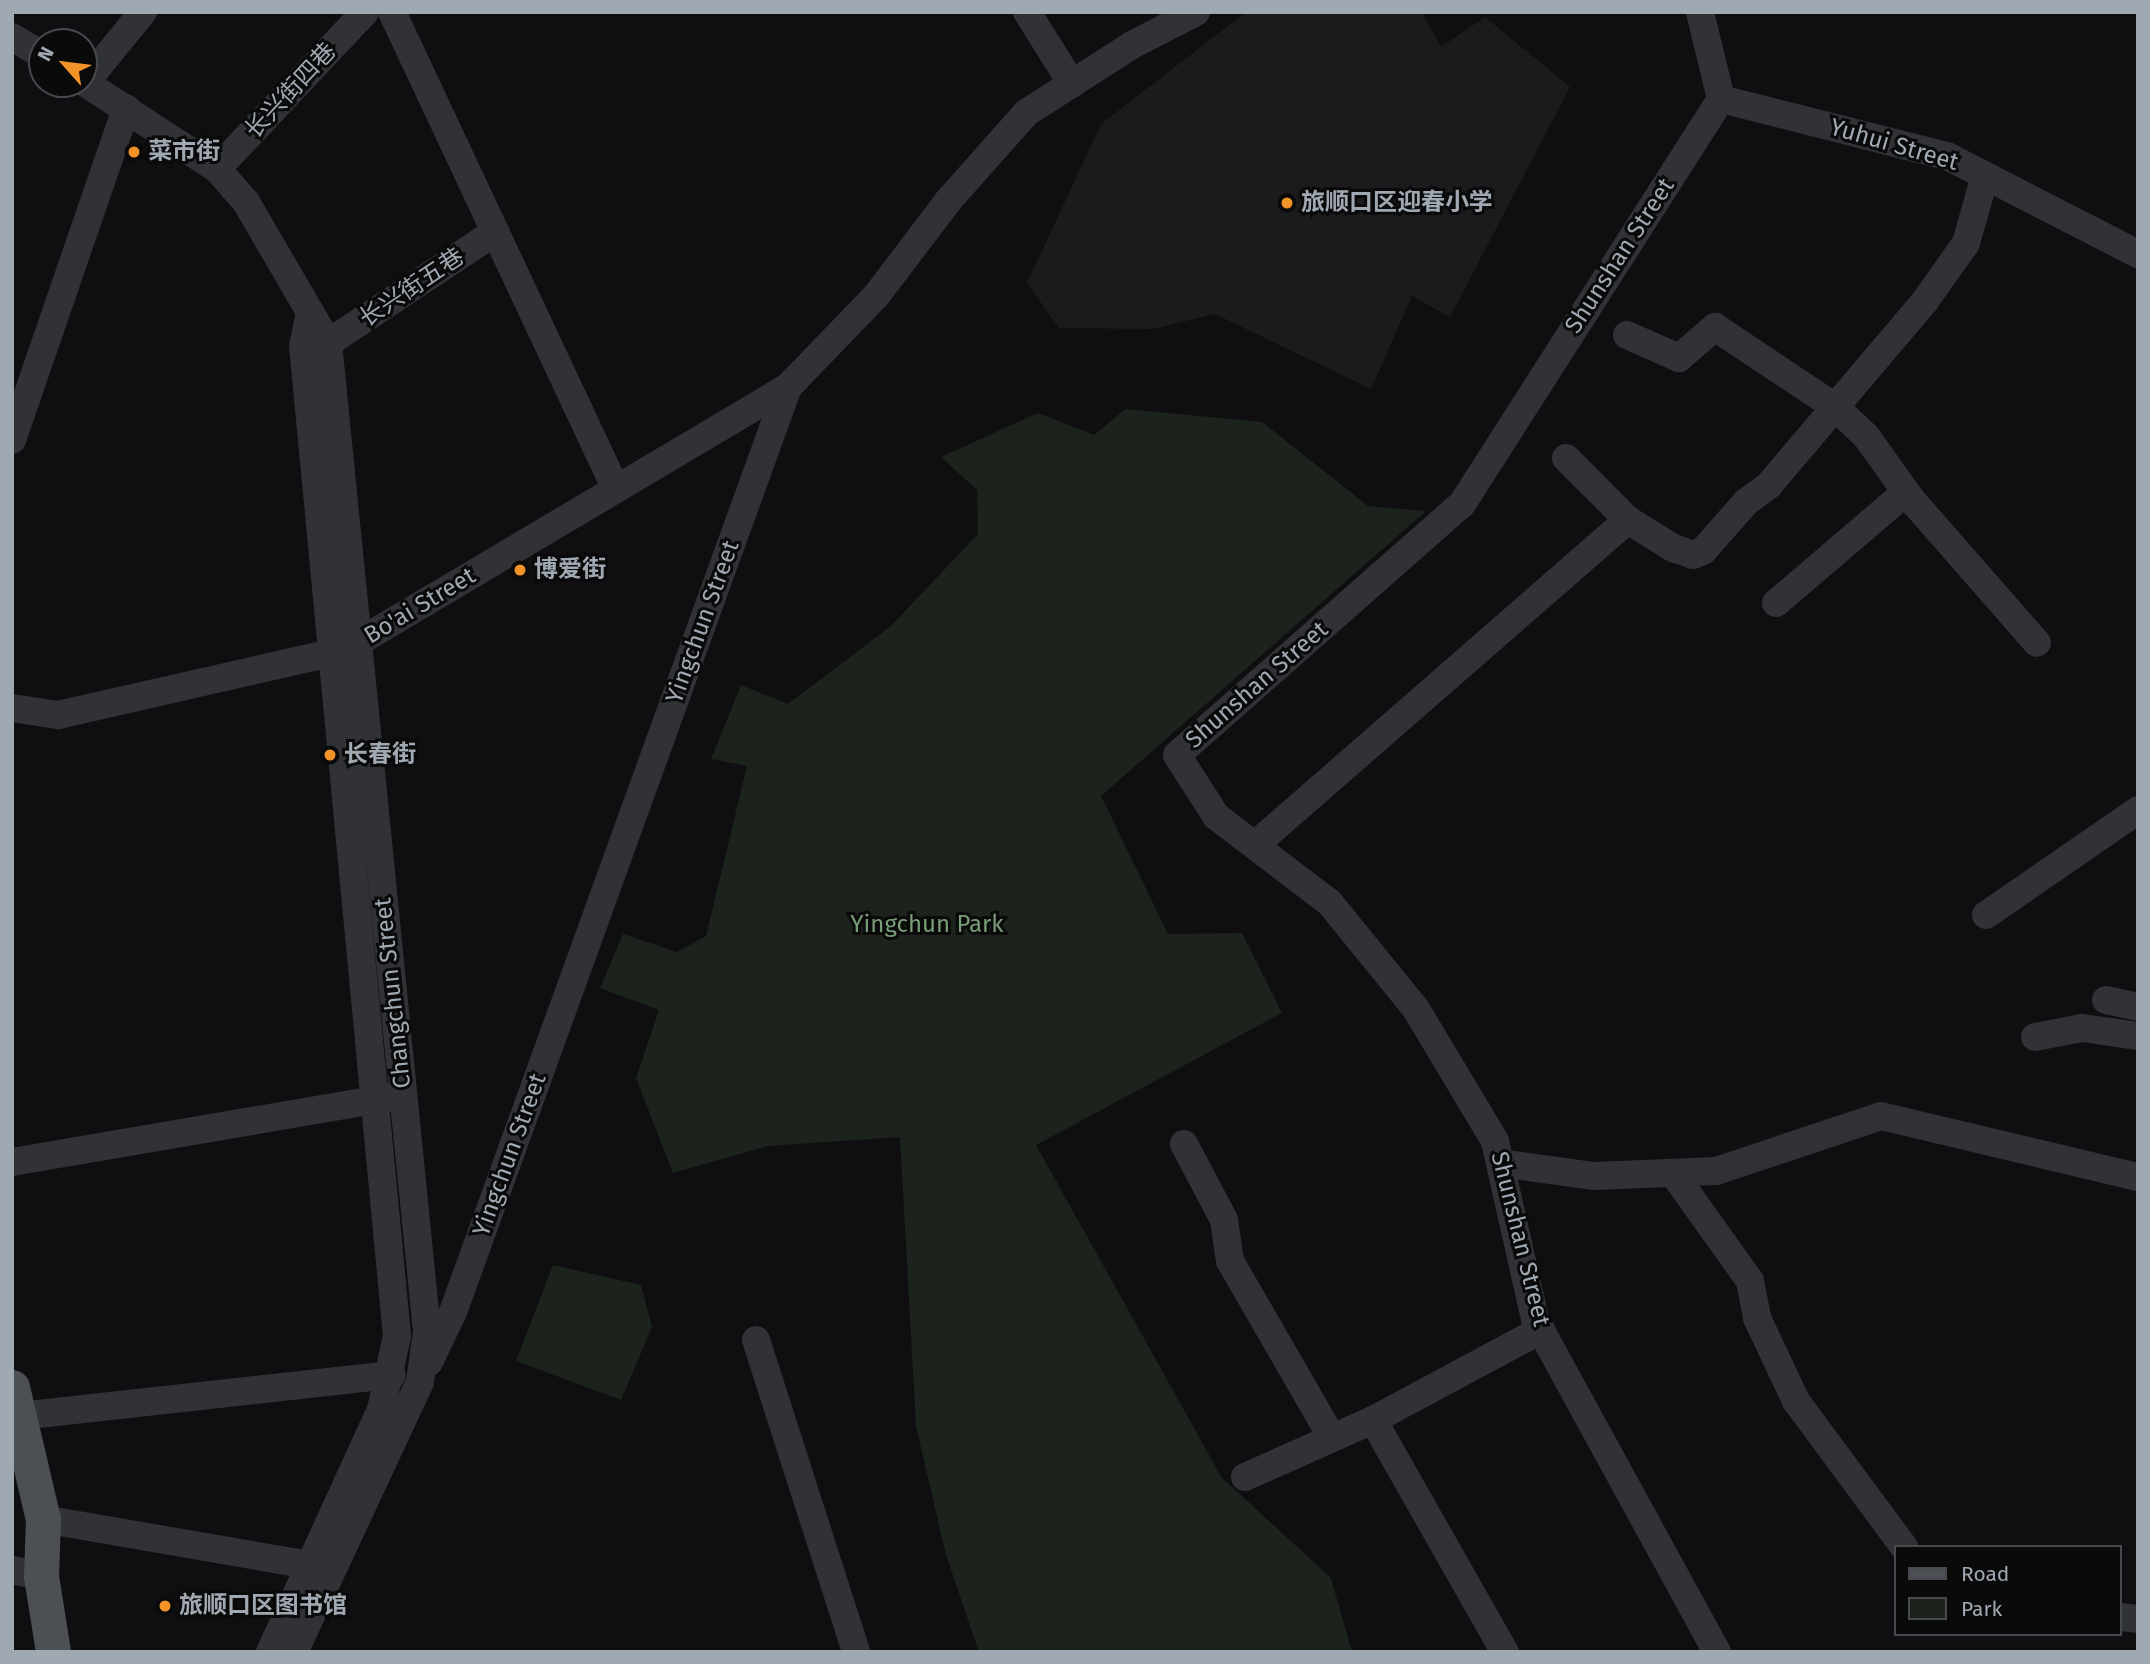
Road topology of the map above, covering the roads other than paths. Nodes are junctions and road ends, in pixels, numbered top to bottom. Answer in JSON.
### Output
{"nodes":[{"id":1,"x":143,"y":12,"type":"edge"},
{"id":2,"x":365,"y":12,"type":"edge"},
{"id":3,"x":392,"y":12,"type":"edge"},
{"id":4,"x":1027,"y":12,"type":"edge"},
{"id":5,"x":1196,"y":12,"type":"edge"},
{"id":6,"x":1700,"y":12,"type":"edge"},
{"id":7,"x":12,"y":37,"type":"edge"},
{"id":8,"x":28,"y":47,"type":"edge"},
{"id":9,"x":98,"y":66,"type":"edge"},
{"id":10,"x":1072,"y":84,"type":"junction"},
{"id":11,"x":98,"y":90,"type":"edge"},
{"id":12,"x":1721,"y":99,"type":"junction"},
{"id":13,"x":126,"y":108,"type":"junction"},
{"id":14,"x":217,"y":169,"type":"junction"},
{"id":15,"x":1986,"y":176,"type":"junction"},
{"id":16,"x":495,"y":232,"type":"junction"},
{"id":17,"x":2138,"y":254,"type":"edge"},
{"id":18,"x":310,"y":312,"type":"junction"},
{"id":19,"x":1627,"y":335,"type":"dead end"},
{"id":20,"x":328,"y":343,"type":"junction"},
{"id":21,"x":788,"y":387,"type":"junction"},
{"id":22,"x":1835,"y":407,"type":"junction"},
{"id":23,"x":12,"y":440,"type":"edge"},
{"id":24,"x":1566,"y":458,"type":"dead end"},
{"id":25,"x":615,"y":489,"type":"junction"},
{"id":26,"x":1906,"y":492,"type":"junction"},
{"id":27,"x":1628,"y":520,"type":"junction"},
{"id":28,"x":1776,"y":603,"type":"dead end"},
{"id":29,"x":2037,"y":643,"type":"dead end"},
{"id":30,"x":345,"y":648,"type":"junction"},
{"id":31,"x":12,"y":708,"type":"edge"},
{"id":32,"x":2138,"y":810,"type":"edge"},
{"id":33,"x":1255,"y":845,"type":"junction"},
{"id":34,"x":1986,"y":915,"type":"dead end"},
{"id":35,"x":2106,"y":1000,"type":"dead end"},
{"id":36,"x":2136,"y":1004,"type":"edge"},
{"id":37,"x":2138,"y":1036,"type":"edge"},
{"id":38,"x":2035,"y":1037,"type":"dead end"},
{"id":39,"x":403,"y":1095,"type":"junction"},
{"id":40,"x":375,"y":1100,"type":"junction"},
{"id":41,"x":1184,"y":1144,"type":"dead end"},
{"id":42,"x":12,"y":1162,"type":"edge"},
{"id":43,"x":1500,"y":1163,"type":"junction"},
{"id":44,"x":1673,"y":1173,"type":"junction"},
{"id":45,"x":2138,"y":1177,"type":"edge"},
{"id":46,"x":1541,"y":1330,"type":"junction"},
{"id":47,"x":756,"y":1340,"type":"dead end"},
{"id":48,"x":392,"y":1374,"type":"junction"},
{"id":49,"x":420,"y":1382,"type":"junction"},
{"id":50,"x":16,"y":1402,"type":"edge"},
{"id":51,"x":1373,"y":1420,"type":"junction"},
{"id":52,"x":1332,"y":1438,"type":"junction"},
{"id":53,"x":1245,"y":1477,"type":"dead end"},
{"id":54,"x":43,"y":1519,"type":"junction"},
{"id":55,"x":1903,"y":1545,"type":"edge"},
{"id":56,"x":321,"y":1567,"type":"junction"},
{"id":57,"x":20,"y":1572,"type":"edge"},
{"id":58,"x":53,"y":1652,"type":"edge"},
{"id":59,"x":270,"y":1652,"type":"edge"},
{"id":60,"x":294,"y":1652,"type":"edge"},
{"id":61,"x":856,"y":1652,"type":"edge"},
{"id":62,"x":1505,"y":1652,"type":"edge"},
{"id":63,"x":1717,"y":1652,"type":"edge"}],
"edges":[{"from":1,"to":9,"type":"street"},
{"from":2,"to":14,"type":"street","name":"长兴街四巷"},
{"from":3,"to":16,"type":"street"},
{"from":4,"to":10,"type":"street"},
{"from":5,"to":10,"type":"street","name":"Yingchun Street"},
{"from":6,"to":12,"type":"street"},
{"from":7,"to":8,"type":"street"},
{"from":10,"to":21,"type":"street","name":"Yingchun Street"},
{"from":11,"to":13,"type":"street","name":"Changchun Street"},
{"from":12,"to":15,"type":"street","name":"Yuhui Street"},
{"from":12,"to":33,"type":"street","name":"Shunshan Street"},
{"from":13,"to":14,"type":"street","name":"Changchun Street"},
{"from":13,"to":23,"type":"street"},
{"from":14,"to":18,"type":"street","name":"Changchun Street"},
{"from":15,"to":17,"type":"street","name":"Yuhui Street"},
{"from":15,"to":22,"type":"street"},
{"from":16,"to":20,"type":"street","name":"长兴街五巷"},
{"from":16,"to":25,"type":"street"},
{"from":18,"to":20,"type":"street","name":"Changchun Street"},
{"from":18,"to":30,"type":"street","name":"Changchun Street"},
{"from":19,"to":22,"type":"street"},
{"from":20,"to":30,"type":"street","name":"Changchun Street"},
{"from":21,"to":25,"type":"street","name":"Bo'ai Street"},
{"from":21,"to":49,"type":"street","name":"Yingchun Street"},
{"from":22,"to":26,"type":"street"},
{"from":22,"to":27,"type":"street"},
{"from":24,"to":27,"type":"street"},
{"from":25,"to":30,"type":"street","name":"Bo'ai Street"},
{"from":26,"to":28,"type":"street"},
{"from":26,"to":29,"type":"street"},
{"from":27,"to":33,"type":"street"},
{"from":30,"to":31,"type":"street","name":"Bo'ai Street"},
{"from":30,"to":39,"type":"street","name":"Changchun Street"},
{"from":30,"to":40,"type":"street","name":"Changchun Street"},
{"from":32,"to":34,"type":"street"},
{"from":33,"to":43,"type":"street","name":"Shunshan Street"},
{"from":35,"to":36,"type":"street"},
{"from":37,"to":38,"type":"street"},
{"from":39,"to":40,"type":"street"},
{"from":39,"to":49,"type":"street","name":"Changchun Street"},
{"from":40,"to":42,"type":"street"},
{"from":40,"to":48,"type":"street","name":"Changchun Street"},
{"from":41,"to":52,"type":"street"},
{"from":43,"to":44,"type":"street"},
{"from":43,"to":46,"type":"street","name":"Shunshan Street"},
{"from":44,"to":45,"type":"street"},
{"from":44,"to":55,"type":"street"},
{"from":46,"to":51,"type":"street"},
{"from":46,"to":63,"type":"street","name":"Shunshan Street"},
{"from":47,"to":61,"type":"street"},
{"from":48,"to":50,"type":"street"},
{"from":48,"to":56,"type":"street","name":"Changchun Street"},
{"from":49,"to":56,"type":"street","name":"Changchun Street"},
{"from":50,"to":54,"type":"main road"},
{"from":51,"to":52,"type":"street"},
{"from":51,"to":62,"type":"street"},
{"from":52,"to":53,"type":"street"},
{"from":54,"to":56,"type":"street"},
{"from":54,"to":57,"type":"main road"},
{"from":56,"to":59,"type":"street","name":"Changchun Street"},
{"from":56,"to":60,"type":"street","name":"Changchun Street"},
{"from":57,"to":58,"type":"main road"}]}
